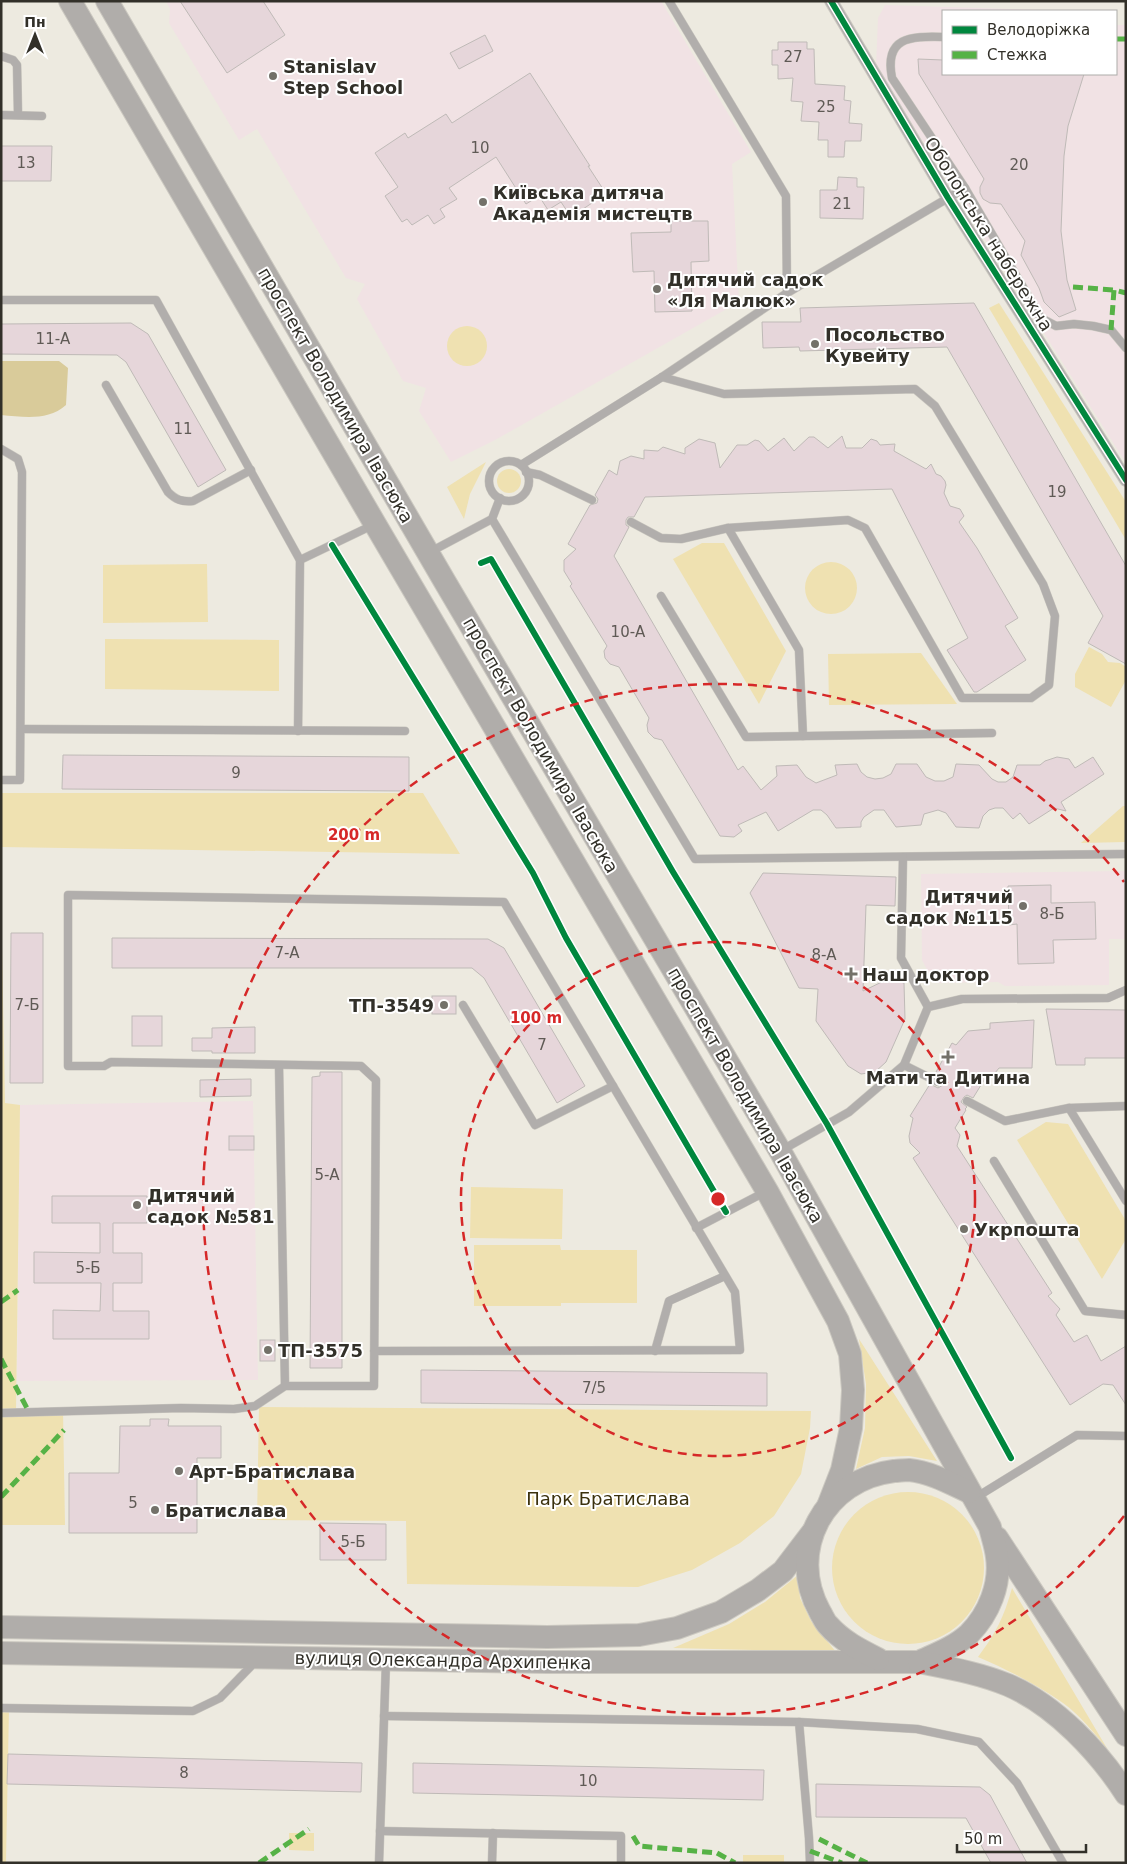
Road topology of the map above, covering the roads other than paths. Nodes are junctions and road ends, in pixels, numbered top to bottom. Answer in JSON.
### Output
{"nodes":[{"id":1,"x":70,"y":1,"type":"edge"},
{"id":2,"x":107,"y":1,"type":"edge"},
{"id":3,"x":669,"y":1,"type":"edge"},
{"id":4,"x":831,"y":1,"type":"edge"},
{"id":5,"x":942,"y":37,"type":"edge"},
{"id":6,"x":1,"y":56,"type":"edge"},
{"id":7,"x":1,"y":115,"type":"edge"},
{"id":8,"x":18,"y":115,"type":"junction"},
{"id":9,"x":42,"y":116,"type":"dead end"},
{"id":10,"x":965,"y":188,"type":"junction"},
{"id":11,"x":948,"y":198,"type":"junction"},
{"id":12,"x":787,"y":293,"type":"junction"},
{"id":13,"x":1,"y":300,"type":"edge"},
{"id":14,"x":1126,"y":348,"type":"edge"},
{"id":15,"x":662,"y":377,"type":"junction"},
{"id":16,"x":106,"y":385,"type":"dead end"},
{"id":17,"x":1,"y":449,"type":"edge"},
{"id":18,"x":521,"y":465,"type":"junction"},
{"id":19,"x":251,"y":470,"type":"junction"},
{"id":20,"x":526,"y":472,"type":"junction"},
{"id":21,"x":1126,"y":480,"type":"edge"},
{"id":22,"x":500,"y":498,"type":"junction"},
{"id":23,"x":592,"y":500,"type":"dead end"},
{"id":24,"x":492,"y":519,"type":"junction"},
{"id":25,"x":632,"y":522,"type":"dead end"},
{"id":26,"x":375,"y":524,"type":"junction"},
{"id":27,"x":728,"y":528,"type":"junction"},
{"id":28,"x":428,"y":553,"type":"junction"},
{"id":29,"x":300,"y":560,"type":"junction"},
{"id":30,"x":400,"y":567,"type":"junction"},
{"id":31,"x":661,"y":596,"type":"dead end"},
{"id":32,"x":21,"y":729,"type":"junction"},
{"id":33,"x":298,"y":731,"type":"junction"},
{"id":34,"x":405,"y":732,"type":"dead end"},
{"id":35,"x":992,"y":733,"type":"dead end"},
{"id":36,"x":803,"y":736,"type":"junction"},
{"id":37,"x":1,"y":780,"type":"edge"},
{"id":38,"x":1126,"y":854,"type":"edge"},
{"id":39,"x":903,"y":857,"type":"junction"},
{"id":40,"x":1126,"y":990,"type":"edge"},
{"id":41,"x":463,"y":1004,"type":"dead end"},
{"id":42,"x":928,"y":1006,"type":"junction"},
{"id":43,"x":904,"y":1065,"type":"junction"},
{"id":44,"x":279,"y":1066,"type":"junction"},
{"id":45,"x":938,"y":1082,"type":"dead end"},
{"id":46,"x":613,"y":1086,"type":"junction"},
{"id":47,"x":967,"y":1101,"type":"dead end"},
{"id":48,"x":1126,"y":1106,"type":"edge"},
{"id":49,"x":1068,"y":1108,"type":"junction"},
{"id":50,"x":780,"y":1151,"type":"junction"},
{"id":51,"x":994,"y":1161,"type":"dead end"},
{"id":52,"x":767,"y":1191,"type":"junction"},
{"id":53,"x":1126,"y":1201,"type":"edge"},
{"id":54,"x":696,"y":1228,"type":"junction"},
{"id":55,"x":725,"y":1276,"type":"junction"},
{"id":56,"x":1126,"y":1314,"type":"edge"},
{"id":57,"x":655,"y":1351,"type":"junction"},
{"id":58,"x":374,"y":1352,"type":"junction"},
{"id":59,"x":285,"y":1386,"type":"junction"},
{"id":60,"x":1,"y":1413,"type":"edge"},
{"id":61,"x":1126,"y":1436,"type":"edge"},
{"id":62,"x":971,"y":1495,"type":"junction"},
{"id":63,"x":828,"y":1506,"type":"junction"},
{"id":64,"x":990,"y":1527,"type":"junction"},
{"id":65,"x":812,"y":1534,"type":"junction"},
{"id":66,"x":1,"y":1627,"type":"edge"},
{"id":67,"x":1,"y":1653,"type":"edge"},
{"id":68,"x":260,"y":1657,"type":"junction"},
{"id":69,"x":386,"y":1660,"type":"junction"},
{"id":70,"x":884,"y":1662,"type":"junction"},
{"id":71,"x":919,"y":1662,"type":"junction"},
{"id":72,"x":1,"y":1708,"type":"edge"},
{"id":73,"x":384,"y":1716,"type":"junction"},
{"id":74,"x":799,"y":1722,"type":"junction"},
{"id":75,"x":1126,"y":1735,"type":"edge"},
{"id":76,"x":1126,"y":1794,"type":"edge"},
{"id":77,"x":380,"y":1831,"type":"junction"},
{"id":78,"x":492,"y":1833,"type":"junction"},
{"id":79,"x":379,"y":1863,"type":"edge"},
{"id":80,"x":492,"y":1863,"type":"edge"},
{"id":81,"x":621,"y":1863,"type":"edge"},
{"id":82,"x":810,"y":1863,"type":"edge"},
{"id":83,"x":1063,"y":1863,"type":"edge"}],
"edges":[{"from":1,"to":26,"type":"main road","name":"проспект Володимира Івасюка"},
{"from":2,"to":28,"type":"main road","name":"проспект Володимира Івасюка"},
{"from":3,"to":12,"type":"lane"},
{"from":4,"to":11,"type":"street","name":"Оболонська набережна"},
{"from":5,"to":10,"type":"lane"},
{"from":6,"to":8,"type":"lane"},
{"from":7,"to":8,"type":"lane"},
{"from":8,"to":9,"type":"lane"},
{"from":10,"to":11,"type":"lane"},
{"from":10,"to":14,"type":"lane"},
{"from":11,"to":12,"type":"lane"},
{"from":11,"to":21,"type":"street","name":"Оболонська набережна"},
{"from":12,"to":15,"type":"lane"},
{"from":13,"to":19,"type":"lane"},
{"from":15,"to":18,"type":"lane"},
{"from":15,"to":27,"type":"lane"},
{"from":16,"to":19,"type":"lane"},
{"from":17,"to":32,"type":"lane"},
{"from":18,"to":20,"type":"lane"},
{"from":18,"to":22,"type":"lane"},
{"from":19,"to":29,"type":"lane"},
{"from":20,"to":22,"type":"lane"},
{"from":20,"to":23,"type":"lane"},
{"from":22,"to":24,"type":"lane"},
{"from":24,"to":28,"type":"lane"},
{"from":24,"to":39,"type":"lane"},
{"from":25,"to":27,"type":"lane"},
{"from":26,"to":29,"type":"lane"},
{"from":26,"to":30,"type":"main road","name":"проспект Володимира Івасюка"},
{"from":27,"to":36,"type":"lane"},
{"from":28,"to":30,"type":"main road"},
{"from":28,"to":50,"type":"main road","name":"проспект Володимира Івасюка"},
{"from":29,"to":33,"type":"lane"},
{"from":30,"to":52,"type":"main road","name":"проспект Володимира Івасюка"},
{"from":31,"to":36,"type":"lane"},
{"from":32,"to":33,"type":"lane"},
{"from":32,"to":37,"type":"lane"},
{"from":33,"to":34,"type":"lane"},
{"from":35,"to":36,"type":"lane"},
{"from":38,"to":39,"type":"lane"},
{"from":39,"to":42,"type":"lane"},
{"from":40,"to":42,"type":"lane"},
{"from":41,"to":46,"type":"lane"},
{"from":42,"to":43,"type":"lane"},
{"from":43,"to":45,"type":"lane"},
{"from":43,"to":50,"type":"lane"},
{"from":44,"to":46,"type":"lane"},
{"from":44,"to":58,"type":"lane"},
{"from":44,"to":59,"type":"lane"},
{"from":46,"to":54,"type":"lane"},
{"from":47,"to":49,"type":"lane"},
{"from":48,"to":49,"type":"lane"},
{"from":49,"to":53,"type":"lane"},
{"from":50,"to":62,"type":"main road","name":"проспект Володимира Івасюка"},
{"from":51,"to":56,"type":"lane"},
{"from":52,"to":54,"type":"lane"},
{"from":52,"to":63,"type":"main road","name":"проспект Володимира Івасюка"},
{"from":54,"to":55,"type":"lane"},
{"from":55,"to":57,"type":"lane"},
{"from":55,"to":57,"type":"lane"},
{"from":57,"to":58,"type":"lane"},
{"from":58,"to":59,"type":"lane"},
{"from":59,"to":60,"type":"lane"},
{"from":61,"to":62,"type":"lane"},
{"from":62,"to":63,"type":"main road"},
{"from":62,"to":64,"type":"main road","name":"проспект Володимира Івасюка"},
{"from":63,"to":65,"type":"main road"},
{"from":64,"to":71,"type":"main road"},
{"from":64,"to":75,"type":"main road"},
{"from":65,"to":66,"type":"main road","name":"вулиця Олександра Архипенка"},
{"from":65,"to":70,"type":"main road"},
{"from":67,"to":68,"type":"main road","name":"вулиця Олександра Архипенка"},
{"from":68,"to":69,"type":"main road","name":"вулиця Олександра Архипенка"},
{"from":68,"to":72,"type":"lane"},
{"from":69,"to":70,"type":"main road","name":"вулиця Олександра Архипенка"},
{"from":69,"to":73,"type":"lane"},
{"from":70,"to":71,"type":"main road","name":"вулиця Олександра Архипенка"},
{"from":71,"to":76,"type":"main road"},
{"from":73,"to":74,"type":"lane"},
{"from":73,"to":77,"type":"lane"},
{"from":74,"to":82,"type":"lane"},
{"from":74,"to":83,"type":"lane"},
{"from":77,"to":78,"type":"lane"},
{"from":77,"to":79,"type":"lane"},
{"from":78,"to":80,"type":"lane"},
{"from":78,"to":81,"type":"lane"}]}
